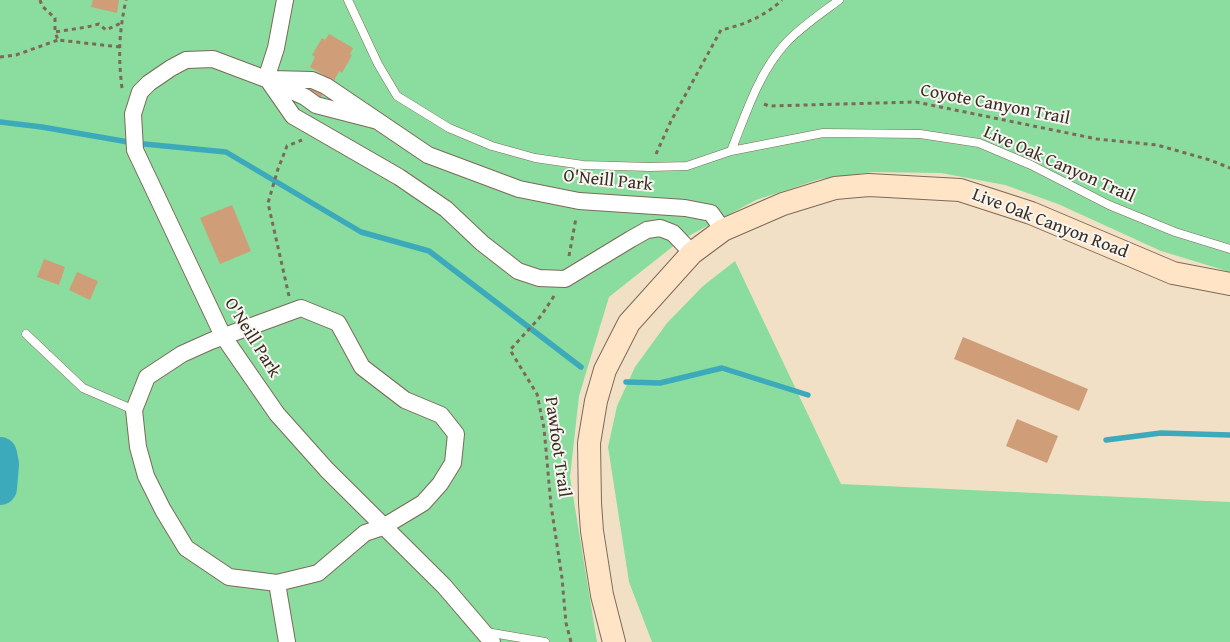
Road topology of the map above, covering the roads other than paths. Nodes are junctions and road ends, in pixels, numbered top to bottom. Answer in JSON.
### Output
{"nodes":[{"id":1,"x":285,"y":0,"type":"edge"},
{"id":2,"x":348,"y":0,"type":"edge"},
{"id":3,"x":839,"y":0,"type":"edge"},
{"id":4,"x":266,"y":79,"type":"junction"},
{"id":5,"x":731,"y":152,"type":"junction"},
{"id":6,"x":640,"y":205,"type":"junction"},
{"id":7,"x":722,"y":230,"type":"junction"},
{"id":8,"x":640,"y":234,"type":"junction"},
{"id":9,"x":1230,"y":249,"type":"edge"},
{"id":10,"x":685,"y":261,"type":"junction"},
{"id":11,"x":1230,"y":284,"type":"edge"},
{"id":12,"x":26,"y":334,"type":"dead end"},
{"id":13,"x":223,"y":336,"type":"junction"},
{"id":14,"x":134,"y":410,"type":"junction"},
{"id":15,"x":383,"y":527,"type":"junction"},
{"id":16,"x":277,"y":582,"type":"junction"},
{"id":17,"x":488,"y":637,"type":"edge"},
{"id":18,"x":288,"y":642,"type":"edge"},
{"id":19,"x":545,"y":642,"type":"edge"},
{"id":20,"x":614,"y":642,"type":"edge"}],
"edges":[{"from":1,"to":4,"type":"street"},
{"from":2,"to":5,"type":"lane","name":"Live Oak Canyon Trail"},
{"from":3,"to":5,"type":"lane"},
{"from":4,"to":6,"type":"street","name":"O'Neill Park"},
{"from":4,"to":8,"type":"street"},
{"from":4,"to":13,"type":"street","name":"O'Neill Park"},
{"from":5,"to":9,"type":"lane","name":"Live Oak Canyon Trail"},
{"from":6,"to":7,"type":"street","name":"O'Neill Park"},
{"from":6,"to":8,"type":"street"},
{"from":7,"to":10,"type":"main road","name":"Live Oak Canyon Road"},
{"from":7,"to":11,"type":"main road","name":"Live Oak Canyon Road"},
{"from":8,"to":10,"type":"street"},
{"from":10,"to":20,"type":"main road","name":"Live Oak Canyon Road"},
{"from":12,"to":14,"type":"lane"},
{"from":13,"to":14,"type":"street"},
{"from":13,"to":15,"type":"street","name":"O'Neill Park"},
{"from":13,"to":15,"type":"street"},
{"from":14,"to":16,"type":"street"},
{"from":15,"to":16,"type":"street"},
{"from":15,"to":17,"type":"street","name":"O'Neill Park"},
{"from":16,"to":18,"type":"street"},
{"from":17,"to":19,"type":"lane"}]}
